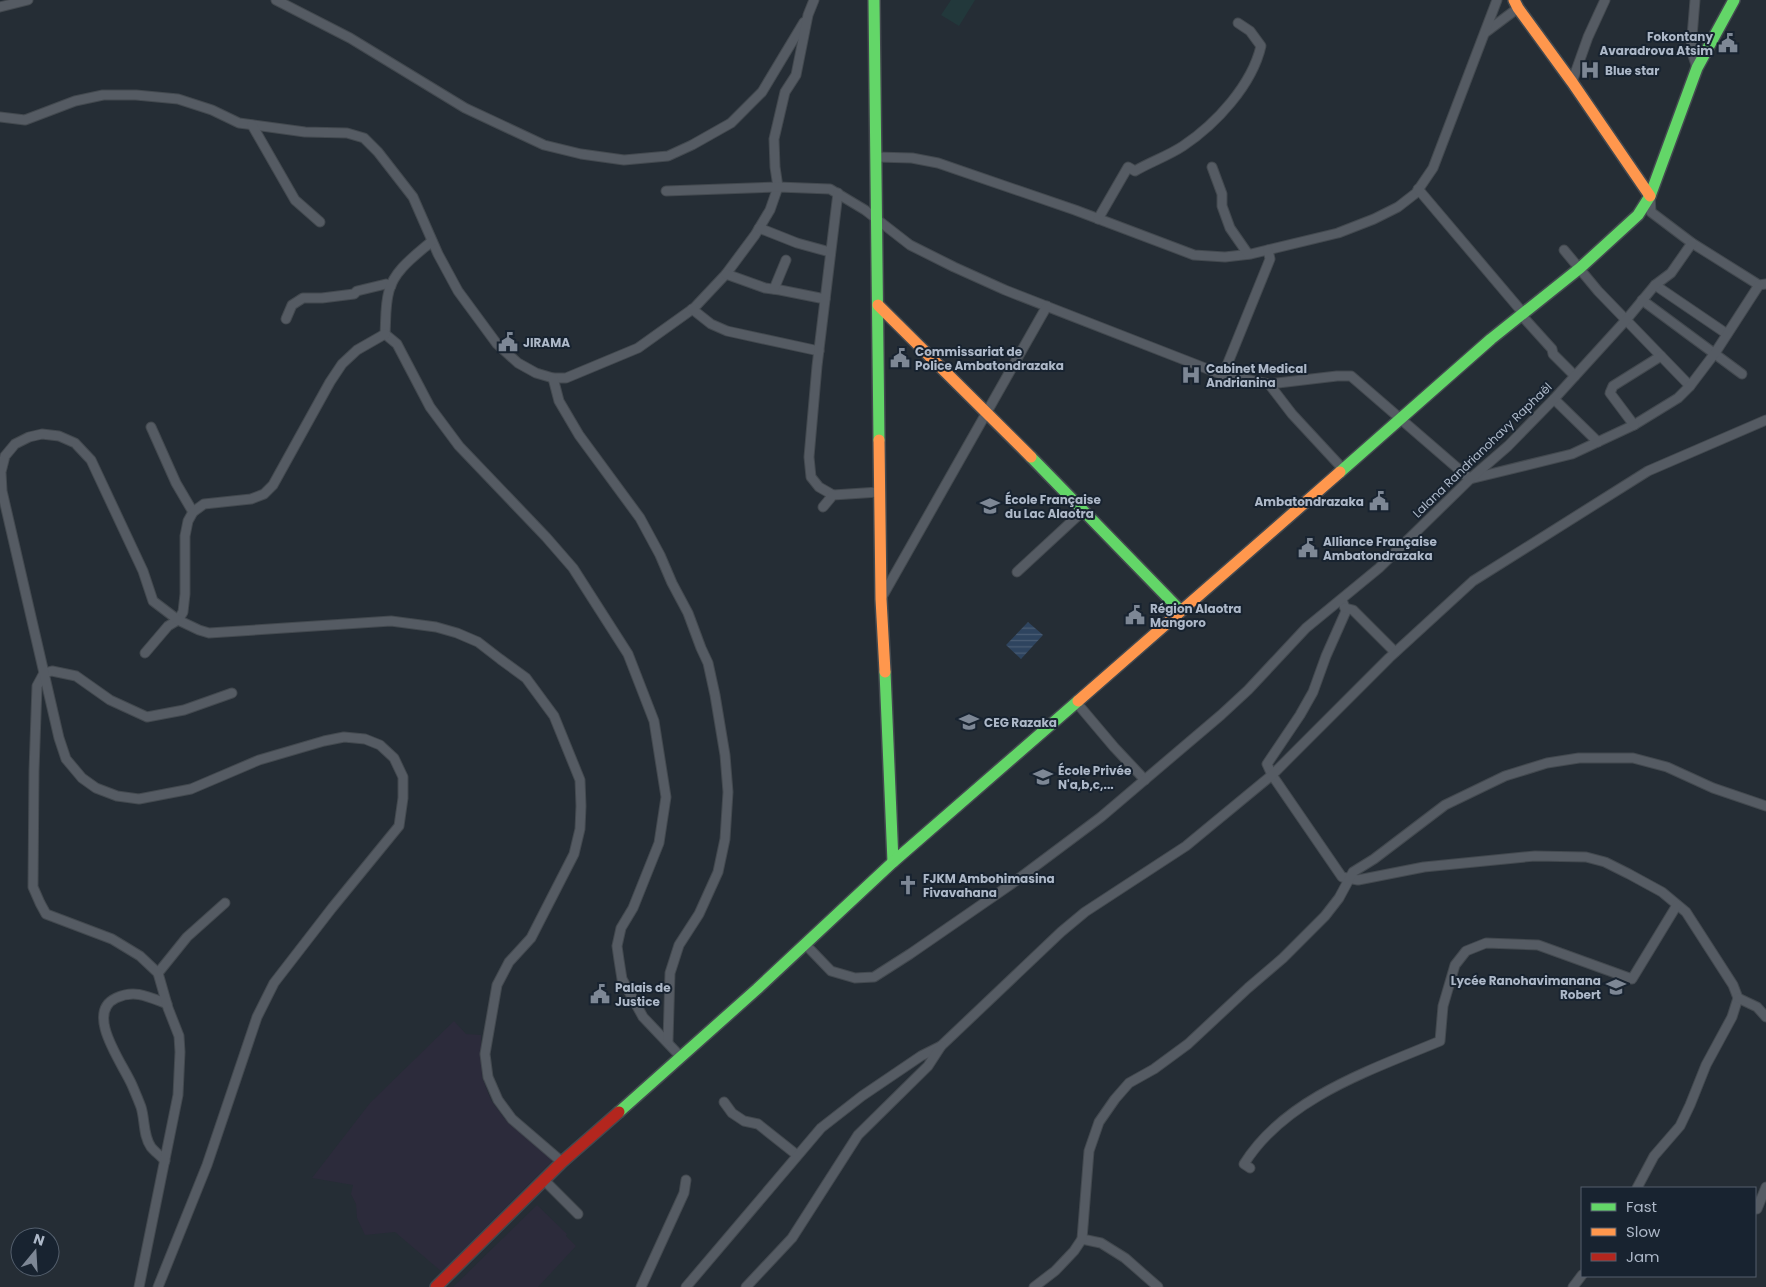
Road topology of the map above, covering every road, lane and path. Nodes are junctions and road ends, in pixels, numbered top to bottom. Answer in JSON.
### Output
{"nodes":[{"id":1,"x":28,"y":0,"type":"edge"},
{"id":2,"x":276,"y":0,"type":"edge"},
{"id":3,"x":874,"y":0,"type":"edge"},
{"id":4,"x":1497,"y":0,"type":"edge"},
{"id":5,"x":1605,"y":0,"type":"edge"},
{"id":6,"x":1695,"y":0,"type":"edge"},
{"id":7,"x":1734,"y":0,"type":"edge"},
{"id":8,"x":813,"y":1,"type":"edge"},
{"id":9,"x":1516,"y":4,"type":"edge"},
{"id":10,"x":0,"y":7,"type":"edge"},
{"id":11,"x":808,"y":15,"type":"junction"},
{"id":12,"x":1238,"y":23,"type":"dead end"},
{"id":13,"x":1485,"y":33,"type":"junction"},
{"id":14,"x":1697,"y":68,"type":"junction"},
{"id":15,"x":1572,"y":82,"type":"junction"},
{"id":16,"x":0,"y":117,"type":"edge"},
{"id":17,"x":252,"y":125,"type":"junction"},
{"id":18,"x":876,"y":157,"type":"junction"},
{"id":19,"x":1212,"y":168,"type":"dead end"},
{"id":20,"x":778,"y":187,"type":"junction"},
{"id":21,"x":1418,"y":189,"type":"junction"},
{"id":22,"x":666,"y":191,"type":"dead end"},
{"id":23,"x":838,"y":193,"type":"junction"},
{"id":24,"x":1650,"y":196,"type":"junction"},
{"id":25,"x":876,"y":219,"type":"junction"},
{"id":26,"x":1098,"y":219,"type":"junction"},
{"id":27,"x":320,"y":222,"type":"dead end"},
{"id":28,"x":759,"y":228,"type":"junction"},
{"id":29,"x":432,"y":241,"type":"junction"},
{"id":30,"x":1692,"y":243,"type":"junction"},
{"id":31,"x":1268,"y":250,"type":"junction"},
{"id":32,"x":1564,"y":250,"type":"dead end"},
{"id":33,"x":830,"y":252,"type":"junction"},
{"id":34,"x":1248,"y":254,"type":"junction"},
{"id":35,"x":786,"y":260,"type":"dead end"},
{"id":36,"x":1580,"y":268,"type":"junction"},
{"id":37,"x":726,"y":274,"type":"junction"},
{"id":38,"x":1655,"y":285,"type":"junction"},
{"id":39,"x":1763,"y":285,"type":"edge"},
{"id":40,"x":391,"y":286,"type":"junction"},
{"id":41,"x":774,"y":289,"type":"junction"},
{"id":42,"x":825,"y":299,"type":"junction"},
{"id":43,"x":1642,"y":300,"type":"junction"},
{"id":44,"x":878,"y":304,"type":"junction"},
{"id":45,"x":1047,"y":306,"type":"junction"},
{"id":46,"x":692,"y":309,"type":"junction"},
{"id":47,"x":1523,"y":313,"type":"junction"},
{"id":48,"x":286,"y":318,"type":"dead end"},
{"id":49,"x":1626,"y":320,"type":"junction"},
{"id":50,"x":385,"y":334,"type":"junction"},
{"id":51,"x":1727,"y":334,"type":"junction"},
{"id":52,"x":819,"y":351,"type":"junction"},
{"id":53,"x":1715,"y":353,"type":"junction"},
{"id":54,"x":1661,"y":356,"type":"junction"},
{"id":55,"x":1742,"y":374,"type":"dead end"},
{"id":56,"x":1223,"y":375,"type":"junction"},
{"id":57,"x":1575,"y":376,"type":"junction"},
{"id":58,"x":553,"y":378,"type":"junction"},
{"id":59,"x":1269,"y":384,"type":"junction"},
{"id":60,"x":1690,"y":386,"type":"junction"},
{"id":61,"x":1554,"y":399,"type":"junction"},
{"id":62,"x":988,"y":413,"type":"junction"},
{"id":63,"x":1401,"y":419,"type":"junction"},
{"id":64,"x":1766,"y":420,"type":"edge"},
{"id":65,"x":1634,"y":425,"type":"junction"},
{"id":66,"x":151,"y":427,"type":"dead end"},
{"id":67,"x":1598,"y":442,"type":"junction"},
{"id":68,"x":1343,"y":469,"type":"junction"},
{"id":69,"x":1470,"y":479,"type":"junction"},
{"id":70,"x":880,"y":492,"type":"junction"},
{"id":71,"x":832,"y":495,"type":"junction"},
{"id":72,"x":823,"y":507,"type":"dead end"},
{"id":73,"x":1083,"y":511,"type":"junction"},
{"id":74,"x":193,"y":512,"type":"junction"},
{"id":75,"x":1017,"y":572,"type":"dead end"},
{"id":76,"x":881,"y":599,"type":"junction"},
{"id":77,"x":1343,"y":604,"type":"junction"},
{"id":78,"x":1180,"y":610,"type":"junction"},
{"id":79,"x":178,"y":620,"type":"junction"},
{"id":80,"x":1395,"y":652,"type":"junction"},
{"id":81,"x":145,"y":653,"type":"dead end"},
{"id":82,"x":44,"y":673,"type":"junction"},
{"id":83,"x":232,"y":693,"type":"dead end"},
{"id":84,"x":1076,"y":702,"type":"junction"},
{"id":85,"x":1272,"y":776,"type":"junction"},
{"id":86,"x":1145,"y":780,"type":"junction"},
{"id":87,"x":1766,"y":806,"type":"edge"},
{"id":88,"x":893,"y":862,"type":"junction"},
{"id":89,"x":1349,"y":880,"type":"junction"},
{"id":90,"x":225,"y":903,"type":"dead end"},
{"id":91,"x":1677,"y":905,"type":"junction"},
{"id":92,"x":805,"y":944,"type":"junction"},
{"id":93,"x":158,"y":973,"type":"junction"},
{"id":94,"x":1738,"y":998,"type":"junction"},
{"id":95,"x":167,"y":1004,"type":"junction"},
{"id":96,"x":1766,"y":1017,"type":"edge"},
{"id":97,"x":668,"y":1041,"type":"junction"},
{"id":98,"x":941,"y":1046,"type":"junction"},
{"id":99,"x":680,"y":1056,"type":"junction"},
{"id":100,"x":724,"y":1102,"type":"dead end"},
{"id":101,"x":797,"y":1155,"type":"junction"},
{"id":102,"x":165,"y":1160,"type":"junction"},
{"id":103,"x":562,"y":1162,"type":"junction"},
{"id":104,"x":1250,"y":1168,"type":"dead end"},
{"id":105,"x":544,"y":1180,"type":"junction"},
{"id":106,"x":686,"y":1180,"type":"dead end"},
{"id":107,"x":1638,"y":1187,"type":"edge"},
{"id":108,"x":1766,"y":1187,"type":"edge"},
{"id":109,"x":1757,"y":1209,"type":"dead end"},
{"id":110,"x":578,"y":1214,"type":"dead end"},
{"id":111,"x":1082,"y":1239,"type":"junction"},
{"id":112,"x":1581,"y":1276,"type":"edge"},
{"id":113,"x":139,"y":1287,"type":"edge"},
{"id":114,"x":158,"y":1287,"type":"edge"},
{"id":115,"x":436,"y":1287,"type":"edge"},
{"id":116,"x":641,"y":1287,"type":"edge"},
{"id":117,"x":686,"y":1287,"type":"edge"},
{"id":118,"x":746,"y":1287,"type":"edge"},
{"id":119,"x":1034,"y":1287,"type":"edge"},
{"id":120,"x":1158,"y":1287,"type":"edge"},
{"id":121,"x":1573,"y":1287,"type":"edge"}],
"edges":[{"from":1,"to":10,"type":"street"},
{"from":2,"to":11,"type":"street"},
{"from":3,"to":18,"type":"main road"},
{"from":4,"to":13,"type":"street"},
{"from":5,"to":15,"type":"street"},
{"from":6,"to":14,"type":"street"},
{"from":7,"to":14,"type":"main road"},
{"from":8,"to":11,"type":"street"},
{"from":9,"to":13,"type":"street"},
{"from":9,"to":15,"type":"main road"},
{"from":11,"to":20,"type":"street"},
{"from":12,"to":26,"type":"street"},
{"from":13,"to":21,"type":"street"},
{"from":14,"to":24,"type":"main road"},
{"from":15,"to":24,"type":"main road"},
{"from":16,"to":17,"type":"street"},
{"from":17,"to":27,"type":"street"},
{"from":17,"to":29,"type":"street"},
{"from":18,"to":25,"type":"main road"},
{"from":18,"to":26,"type":"street"},
{"from":19,"to":34,"type":"street"},
{"from":20,"to":22,"type":"street"},
{"from":20,"to":23,"type":"street"},
{"from":20,"to":28,"type":"street"},
{"from":21,"to":31,"type":"street"},
{"from":21,"to":47,"type":"street"},
{"from":23,"to":25,"type":"street"},
{"from":23,"to":33,"type":"street"},
{"from":24,"to":30,"type":"street"},
{"from":24,"to":36,"type":"main road"},
{"from":25,"to":44,"type":"main road"},
{"from":25,"to":45,"type":"street"},
{"from":26,"to":34,"type":"street"},
{"from":28,"to":33,"type":"street"},
{"from":28,"to":37,"type":"street"},
{"from":29,"to":40,"type":"street"},
{"from":29,"to":58,"type":"street"},
{"from":30,"to":38,"type":"street","name":"Lalana Randrianohavy Raphaël"},
{"from":30,"to":39,"type":"street"},
{"from":31,"to":34,"type":"street"},
{"from":31,"to":56,"type":"street"},
{"from":32,"to":36,"type":"street"},
{"from":33,"to":42,"type":"street"},
{"from":35,"to":41,"type":"street"},
{"from":36,"to":47,"type":"main road"},
{"from":36,"to":49,"type":"street"},
{"from":37,"to":41,"type":"street"},
{"from":37,"to":46,"type":"street"},
{"from":38,"to":43,"type":"street","name":"Lalana Randrianohavy Raphaël"},
{"from":38,"to":51,"type":"street"},
{"from":39,"to":51,"type":"street"},
{"from":40,"to":48,"type":"street"},
{"from":40,"to":50,"type":"street"},
{"from":41,"to":42,"type":"street"},
{"from":42,"to":52,"type":"street"},
{"from":43,"to":49,"type":"street","name":"Lalana Randrianohavy Raphaël"},
{"from":43,"to":53,"type":"street"},
{"from":44,"to":62,"type":"main road"},
{"from":44,"to":70,"type":"main road"},
{"from":45,"to":56,"type":"street"},
{"from":45,"to":62,"type":"street"},
{"from":46,"to":52,"type":"street"},
{"from":46,"to":58,"type":"street"},
{"from":47,"to":57,"type":"street"},
{"from":47,"to":63,"type":"main road"},
{"from":49,"to":54,"type":"street"},
{"from":49,"to":57,"type":"street","name":"Lalana Randrianohavy Raphaël"},
{"from":50,"to":74,"type":"street"},
{"from":50,"to":97,"type":"street"},
{"from":51,"to":53,"type":"street"},
{"from":52,"to":71,"type":"street"},
{"from":53,"to":55,"type":"street"},
{"from":53,"to":60,"type":"street"},
{"from":54,"to":60,"type":"street"},
{"from":54,"to":65,"type":"street"},
{"from":56,"to":59,"type":"street"},
{"from":57,"to":61,"type":"street","name":"Lalana Randrianohavy Raphaël"},
{"from":58,"to":97,"type":"street"},
{"from":59,"to":63,"type":"street"},
{"from":59,"to":68,"type":"street"},
{"from":60,"to":65,"type":"street"},
{"from":61,"to":67,"type":"street"},
{"from":61,"to":69,"type":"street","name":"Lalana Randrianohavy Raphaël"},
{"from":62,"to":73,"type":"main road"},
{"from":62,"to":76,"type":"street"},
{"from":63,"to":68,"type":"main road"},
{"from":63,"to":69,"type":"street"},
{"from":64,"to":80,"type":"street"},
{"from":65,"to":67,"type":"street"},
{"from":66,"to":74,"type":"street"},
{"from":67,"to":69,"type":"street"},
{"from":68,"to":78,"type":"main road"},
{"from":69,"to":77,"type":"street","name":"Lalana Randrianohavy Raphaël"},
{"from":70,"to":71,"type":"street"},
{"from":70,"to":76,"type":"main road"},
{"from":71,"to":72,"type":"street"},
{"from":73,"to":75,"type":"street"},
{"from":73,"to":78,"type":"main road"},
{"from":74,"to":79,"type":"street"},
{"from":76,"to":88,"type":"main road"},
{"from":77,"to":80,"type":"street"},
{"from":77,"to":85,"type":"street"},
{"from":77,"to":86,"type":"street","name":"Lalana Randrianohavy Raphaël"},
{"from":78,"to":84,"type":"main road"},
{"from":79,"to":81,"type":"street"},
{"from":79,"to":82,"type":"street"},
{"from":79,"to":103,"type":"street"},
{"from":80,"to":85,"type":"street"},
{"from":82,"to":83,"type":"street"},
{"from":82,"to":93,"type":"street"},
{"from":82,"to":114,"type":"street"},
{"from":84,"to":86,"type":"street"},
{"from":84,"to":88,"type":"main road"},
{"from":85,"to":89,"type":"street"},
{"from":85,"to":98,"type":"street"},
{"from":86,"to":92,"type":"street","name":"Lalana Randrianohavy Raphaël"},
{"from":87,"to":89,"type":"street"},
{"from":88,"to":92,"type":"main road"},
{"from":89,"to":91,"type":"street"},
{"from":89,"to":111,"type":"street"},
{"from":90,"to":93,"type":"street"},
{"from":91,"to":94,"type":"street"},
{"from":91,"to":104,"type":"street"},
{"from":92,"to":99,"type":"main road"},
{"from":93,"to":95,"type":"street"},
{"from":94,"to":96,"type":"street"},
{"from":94,"to":107,"type":"street"},
{"from":95,"to":102,"type":"street"},
{"from":95,"to":102,"type":"street"},
{"from":97,"to":99,"type":"street"},
{"from":98,"to":101,"type":"street"},
{"from":98,"to":118,"type":"street"},
{"from":99,"to":103,"type":"main road"},
{"from":100,"to":101,"type":"street"},
{"from":101,"to":117,"type":"street"},
{"from":102,"to":113,"type":"street"},
{"from":103,"to":105,"type":"main road"},
{"from":105,"to":110,"type":"street"},
{"from":105,"to":115,"type":"main road"},
{"from":106,"to":116,"type":"street"},
{"from":108,"to":109,"type":"street"},
{"from":111,"to":119,"type":"street"},
{"from":111,"to":120,"type":"street"},
{"from":112,"to":121,"type":"street"}]}
